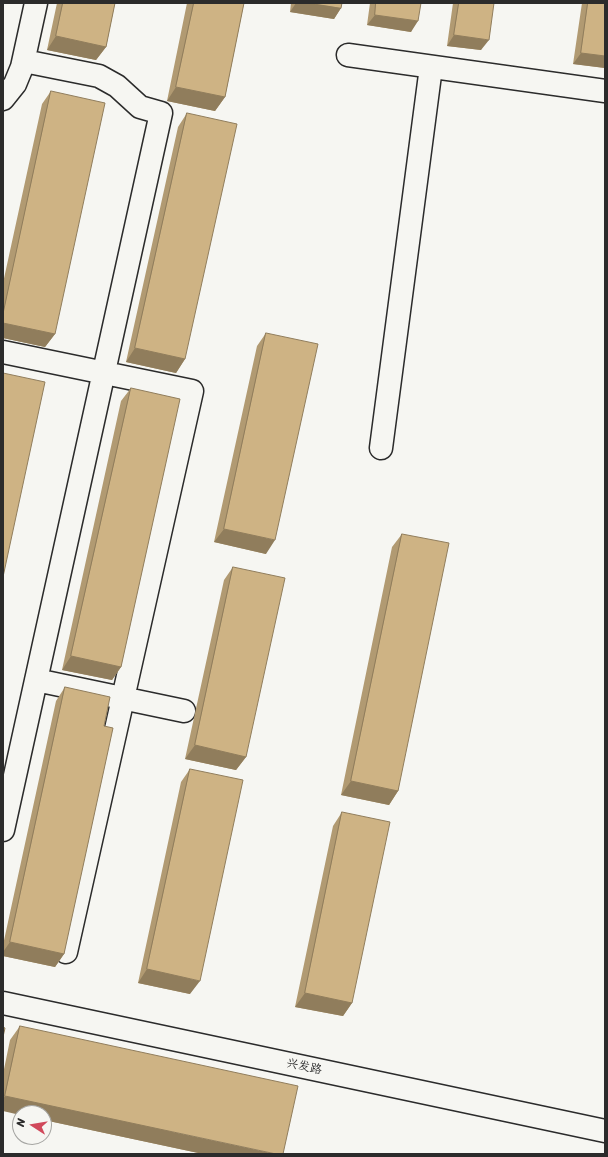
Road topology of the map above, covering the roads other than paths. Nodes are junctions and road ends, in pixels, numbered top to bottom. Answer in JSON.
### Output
{"nodes":[{"id":1,"x":36,"y":3,"type":"edge"},
{"id":2,"x":348,"y":55,"type":"dead end"},
{"id":3,"x":24,"y":61,"type":"junction"},
{"id":4,"x":431,"y":66,"type":"junction"},
{"id":5,"x":605,"y":91,"type":"edge"},
{"id":6,"x":3,"y":99,"type":"edge"},
{"id":7,"x":3,"y":352,"type":"edge"},
{"id":8,"x":103,"y":372,"type":"junction"},
{"id":9,"x":381,"y":448,"type":"dead end"},
{"id":10,"x":36,"y":680,"type":"junction"},
{"id":11,"x":123,"y":699,"type":"junction"},
{"id":12,"x":184,"y":711,"type":"dead end"},
{"id":13,"x":3,"y":830,"type":"edge"},
{"id":14,"x":66,"y":952,"type":"edge"},
{"id":15,"x":3,"y":1003,"type":"edge"},
{"id":16,"x":605,"y":1131,"type":"edge"}],
"edges":[{"from":1,"to":3,"type":"street"},
{"from":2,"to":4,"type":"street"},
{"from":3,"to":6,"type":"street"},
{"from":3,"to":8,"type":"street"},
{"from":4,"to":5,"type":"street"},
{"from":4,"to":9,"type":"street"},
{"from":7,"to":8,"type":"street"},
{"from":8,"to":10,"type":"street"},
{"from":8,"to":11,"type":"street"},
{"from":10,"to":11,"type":"street"},
{"from":10,"to":13,"type":"street"},
{"from":11,"to":12,"type":"street"},
{"from":11,"to":14,"type":"street"},
{"from":15,"to":16,"type":"street","name":"兴发路"}]}
